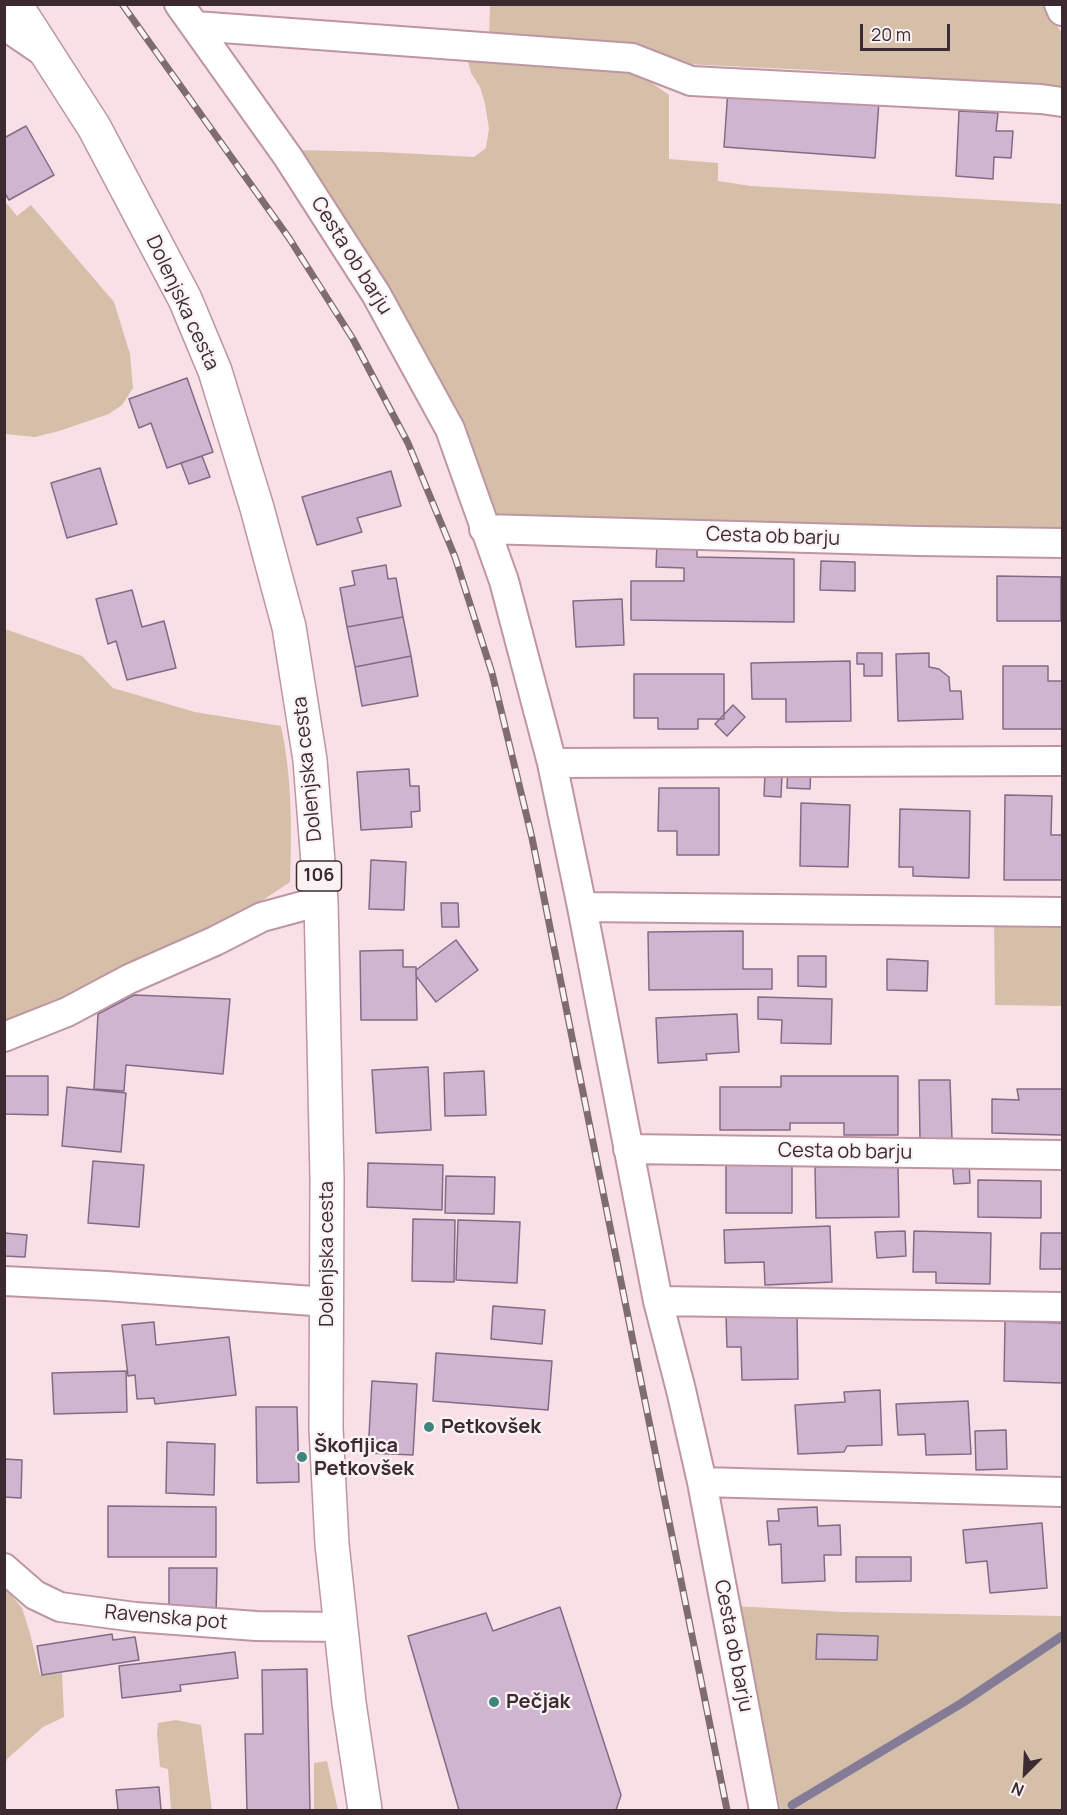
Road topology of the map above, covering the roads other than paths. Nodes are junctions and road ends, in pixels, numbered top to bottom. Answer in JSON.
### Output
{"nodes":[{"id":1,"x":15,"y":4,"type":"edge"},
{"id":2,"x":1059,"y":4,"type":"edge"},
{"id":3,"x":1062,"y":11,"type":"edge"},
{"id":4,"x":187,"y":15,"type":"edge"},
{"id":5,"x":4,"y":26,"type":"edge"},
{"id":6,"x":47,"y":54,"type":"junction"},
{"id":7,"x":1062,"y":102,"type":"edge"},
{"id":8,"x":484,"y":529,"type":"junction"},
{"id":9,"x":1062,"y":543,"type":"edge"},
{"id":10,"x":1062,"y":760,"type":"edge"},
{"id":11,"x":552,"y":764,"type":"junction"},
{"id":12,"x":321,"y":901,"type":"junction"},
{"id":13,"x":582,"y":907,"type":"junction"},
{"id":14,"x":1062,"y":912,"type":"edge"},
{"id":15,"x":4,"y":1037,"type":"edge"},
{"id":16,"x":628,"y":1149,"type":"junction"},
{"id":17,"x":1062,"y":1155,"type":"edge"},
{"id":18,"x":4,"y":1281,"type":"edge"},
{"id":19,"x":658,"y":1301,"type":"junction"},
{"id":20,"x":327,"y":1302,"type":"junction"},
{"id":21,"x":1062,"y":1307,"type":"edge"},
{"id":22,"x":702,"y":1482,"type":"junction"},
{"id":23,"x":1062,"y":1492,"type":"edge"},
{"id":24,"x":4,"y":1568,"type":"edge"},
{"id":25,"x":341,"y":1628,"type":"junction"},
{"id":26,"x":365,"y":1810,"type":"edge"},
{"id":27,"x":764,"y":1810,"type":"edge"}],
"edges":[{"from":1,"to":6,"type":"main road","name":"Dolenjska cesta","number":"106"},
{"from":2,"to":3,"type":"street"},
{"from":4,"to":7,"type":"street"},
{"from":4,"to":8,"type":"street","name":"Cesta ob barju"},
{"from":5,"to":6,"type":"street"},
{"from":6,"to":12,"type":"main road","name":"Dolenjska cesta","number":"106"},
{"from":8,"to":9,"type":"street","name":"Cesta ob barju"},
{"from":8,"to":11,"type":"street","name":"Cesta ob barju"},
{"from":10,"to":11,"type":"street"},
{"from":11,"to":13,"type":"street","name":"Cesta ob barju"},
{"from":12,"to":15,"type":"street"},
{"from":12,"to":20,"type":"main road","name":"Dolenjska cesta","number":"106"},
{"from":13,"to":14,"type":"street"},
{"from":13,"to":16,"type":"street","name":"Cesta ob barju"},
{"from":16,"to":17,"type":"street","name":"Cesta ob barju"},
{"from":16,"to":19,"type":"street","name":"Cesta ob barju"},
{"from":18,"to":20,"type":"street"},
{"from":19,"to":21,"type":"street"},
{"from":19,"to":22,"type":"street","name":"Cesta ob barju"},
{"from":20,"to":25,"type":"main road","name":"Dolenjska cesta","number":"106"},
{"from":22,"to":23,"type":"street"},
{"from":22,"to":27,"type":"street","name":"Cesta ob barju"},
{"from":24,"to":25,"type":"street","name":"Ravenska pot"},
{"from":25,"to":26,"type":"main road","name":"Dolenjska cesta","number":"106"}]}
